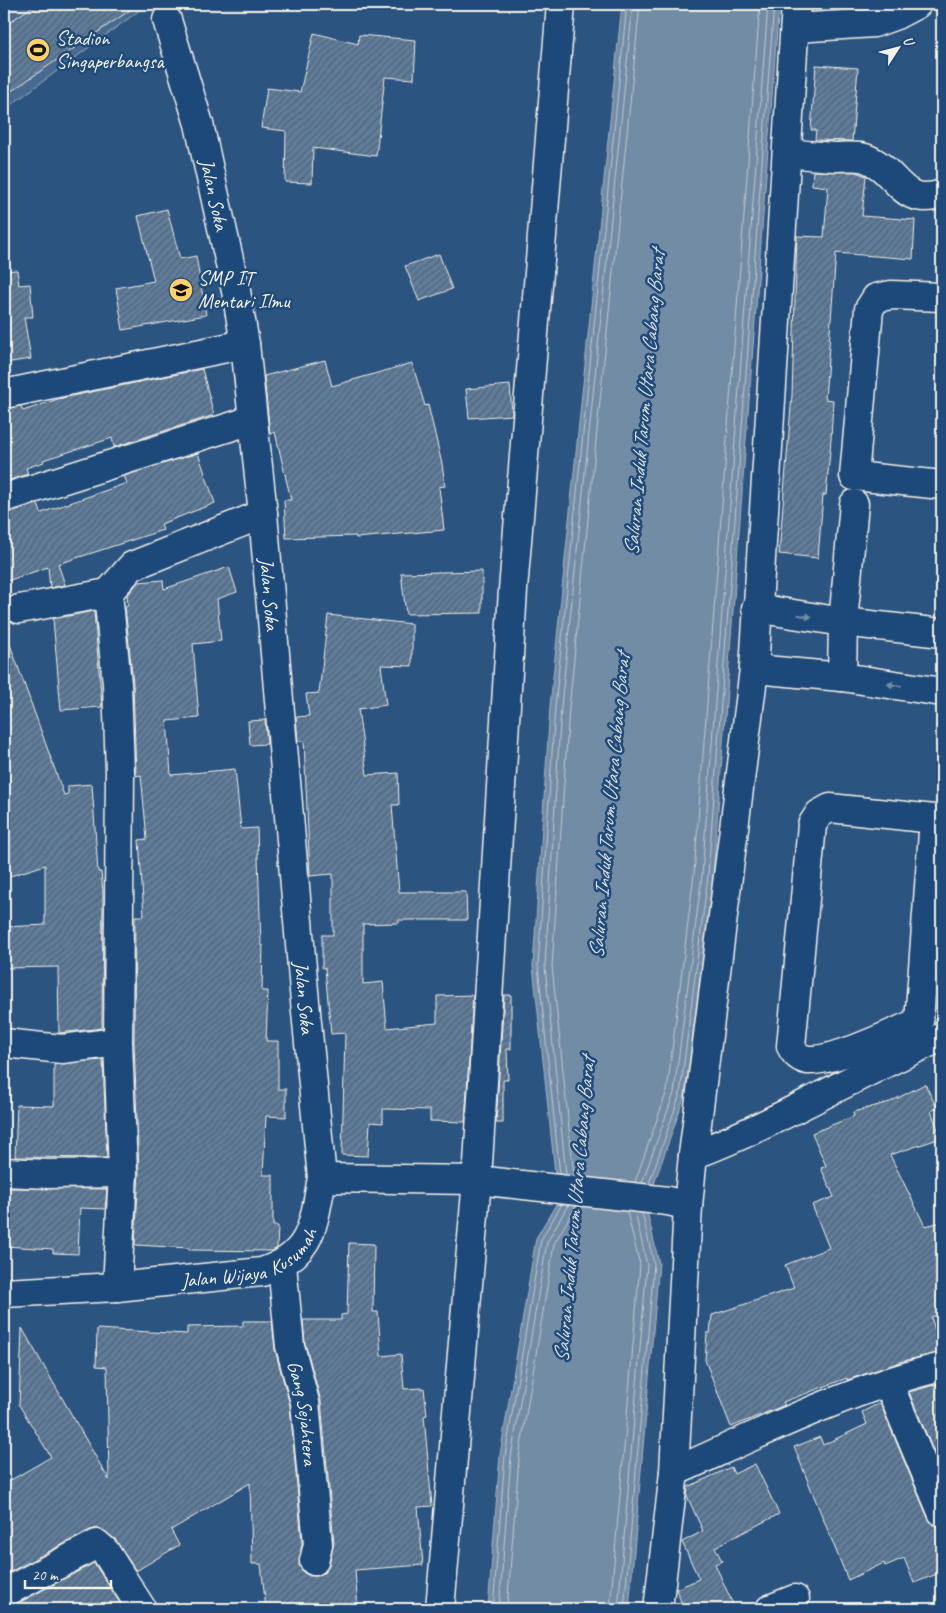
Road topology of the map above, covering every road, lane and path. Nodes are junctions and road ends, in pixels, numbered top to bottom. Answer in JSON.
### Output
{"nodes":[{"id":1,"x":561,"y":4,"type":"edge"},
{"id":2,"x":917,"y":4,"type":"edge"},
{"id":3,"x":796,"y":16,"type":"edge"},
{"id":4,"x":167,"y":20,"type":"dead end"},
{"id":5,"x":788,"y":153,"type":"junction"},
{"id":6,"x":942,"y":194,"type":"edge"},
{"id":7,"x":942,"y":297,"type":"edge"},
{"id":8,"x":245,"y":344,"type":"junction"},
{"id":9,"x":4,"y":394,"type":"edge"},
{"id":10,"x":252,"y":420,"type":"junction"},
{"id":11,"x":942,"y":485,"type":"edge"},
{"id":12,"x":4,"y":498,"type":"edge"},
{"id":13,"x":854,"y":504,"type":"dead end"},
{"id":14,"x":264,"y":514,"type":"junction"},
{"id":15,"x":108,"y":593,"type":"junction"},
{"id":16,"x":756,"y":608,"type":"junction"},
{"id":17,"x":19,"y":610,"type":"dead end"},
{"id":18,"x":842,"y":622,"type":"junction"},
{"id":19,"x":942,"y":634,"type":"edge"},
{"id":20,"x":754,"y":669,"type":"junction"},
{"id":21,"x":842,"y":677,"type":"junction"},
{"id":22,"x":942,"y":692,"type":"edge"},
{"id":23,"x":938,"y":820,"type":"edge"},
{"id":24,"x":931,"y":1018,"type":"edge"},
{"id":25,"x":942,"y":1037,"type":"edge"},
{"id":26,"x":118,"y":1042,"type":"junction"},
{"id":27,"x":4,"y":1043,"type":"edge"},
{"id":28,"x":693,"y":1155,"type":"junction"},
{"id":29,"x":4,"y":1172,"type":"edge"},
{"id":30,"x":123,"y":1173,"type":"junction"},
{"id":31,"x":322,"y":1178,"type":"junction"},
{"id":32,"x":477,"y":1180,"type":"junction"},
{"id":33,"x":678,"y":1204,"type":"junction"},
{"id":34,"x":282,"y":1265,"type":"junction"},
{"id":35,"x":117,"y":1287,"type":"junction"},
{"id":36,"x":4,"y":1293,"type":"edge"},
{"id":37,"x":942,"y":1367,"type":"edge"},
{"id":38,"x":888,"y":1382,"type":"junction"},
{"id":39,"x":674,"y":1472,"type":"junction"},
{"id":40,"x":942,"y":1512,"type":"edge"},
{"id":41,"x":314,"y":1561,"type":"dead end"},
{"id":42,"x":4,"y":1593,"type":"edge"},
{"id":43,"x":795,"y":1599,"type":"dead end"},
{"id":44,"x":142,"y":1609,"type":"edge"},
{"id":45,"x":440,"y":1609,"type":"edge"},
{"id":46,"x":658,"y":1609,"type":"edge"},
{"id":47,"x":770,"y":1609,"type":"edge"}],
"edges":[{"from":1,"to":32,"type":"street"},
{"from":2,"to":3,"type":"street"},
{"from":3,"to":5,"type":"street"},
{"from":4,"to":8,"type":"street","name":"Jalan Soka"},
{"from":5,"to":6,"type":"street"},
{"from":5,"to":16,"type":"street"},
{"from":7,"to":11,"type":"street"},
{"from":8,"to":9,"type":"street"},
{"from":8,"to":10,"type":"street","name":"Jalan Soka"},
{"from":10,"to":12,"type":"street"},
{"from":10,"to":14,"type":"street","name":"Jalan Soka"},
{"from":13,"to":18,"type":"street"},
{"from":14,"to":15,"type":"street"},
{"from":14,"to":31,"type":"street","name":"Jalan Soka"},
{"from":15,"to":17,"type":"street"},
{"from":15,"to":26,"type":"street"},
{"from":16,"to":18,"type":"street","one_way":true},
{"from":16,"to":20,"type":"street"},
{"from":18,"to":19,"type":"street"},
{"from":18,"to":21,"type":"street"},
{"from":20,"to":21,"type":"street"},
{"from":20,"to":28,"type":"street"},
{"from":22,"to":21,"type":"street","one_way":true},
{"from":23,"to":24,"type":"street"},
{"from":23,"to":24,"type":"street"},
{"from":25,"to":28,"type":"street"},
{"from":26,"to":27,"type":"street"},
{"from":26,"to":30,"type":"street"},
{"from":28,"to":33,"type":"street"},
{"from":29,"to":30,"type":"street"},
{"from":30,"to":35,"type":"street"},
{"from":31,"to":32,"type":"street"},
{"from":31,"to":34,"type":"street","name":"Jalan Wijaya Kusumah"},
{"from":32,"to":33,"type":"street"},
{"from":32,"to":45,"type":"street"},
{"from":33,"to":39,"type":"street"},
{"from":34,"to":35,"type":"street","name":"Jalan Wijaya Kusumah"},
{"from":34,"to":41,"type":"street","name":"Gang Sejahtera"},
{"from":35,"to":36,"type":"street","name":"Jalan Wijaya Kusumah"},
{"from":37,"to":38,"type":"street"},
{"from":38,"to":39,"type":"street"},
{"from":38,"to":40,"type":"street"},
{"from":39,"to":46,"type":"street"},
{"from":42,"to":44,"type":"street"},
{"from":43,"to":47,"type":"street"}]}
